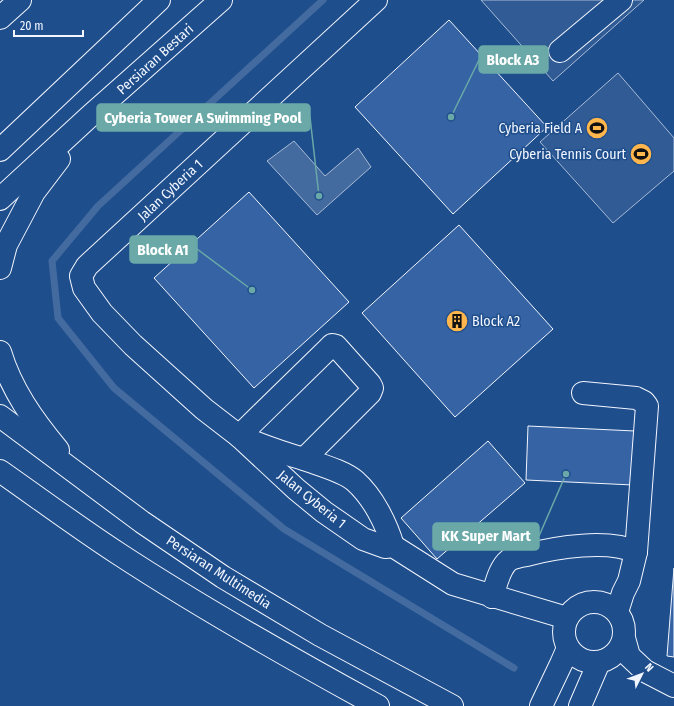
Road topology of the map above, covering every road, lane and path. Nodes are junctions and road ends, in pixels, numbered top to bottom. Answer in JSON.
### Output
{"nodes":[{"id":1,"x":20,"y":0,"type":"edge"},
{"id":2,"x":159,"y":0,"type":"edge"},
{"id":3,"x":221,"y":0,"type":"edge"},
{"id":4,"x":376,"y":0,"type":"edge"},
{"id":5,"x":621,"y":0,"type":"edge"},
{"id":6,"x":0,"y":18,"type":"edge"},
{"id":7,"x":560,"y":51,"type":"dead end"},
{"id":8,"x":90,"y":116,"type":"junction"},
{"id":9,"x":0,"y":150,"type":"edge"},
{"id":10,"x":0,"y":199,"type":"edge"},
{"id":11,"x":0,"y":268,"type":"edge"},
{"id":12,"x":0,"y":352,"type":"edge"},
{"id":13,"x":583,"y":393,"type":"dead end"},
{"id":14,"x":0,"y":416,"type":"edge"},
{"id":15,"x":239,"y":436,"type":"junction"},
{"id":16,"x":304,"y":460,"type":"junction"},
{"id":17,"x":0,"y":471,"type":"edge"},
{"id":18,"x":109,"y":498,"type":"junction"},
{"id":19,"x":393,"y":546,"type":"junction"},
{"id":20,"x":636,"y":552,"type":"junction"},
{"id":21,"x":492,"y":596,"type":"junction"},
{"id":22,"x":617,"y":612,"type":"junction"},
{"id":23,"x":567,"y":618,"type":"junction"},
{"id":24,"x":624,"y":638,"type":"junction"},
{"id":25,"x":568,"y":648,"type":"junction"},
{"id":26,"x":599,"y":662,"type":"junction"},
{"id":27,"x":674,"y":686,"type":"edge"},
{"id":28,"x":378,"y":706,"type":"edge"},
{"id":29,"x":452,"y":706,"type":"edge"},
{"id":30,"x":541,"y":706,"type":"edge"},
{"id":31,"x":580,"y":706,"type":"edge"}],
"edges":[{"from":1,"to":6,"type":"street"},
{"from":2,"to":9,"type":"street"},
{"from":3,"to":8,"type":"street","name":"Persiaran Bestari"},
{"from":4,"to":15,"type":"street","name":"Jalan Cyberia 1"},
{"from":5,"to":7,"type":"street"},
{"from":8,"to":10,"type":"street","name":"Persiaran Bestari"},
{"from":8,"to":11,"type":"street"},
{"from":12,"to":18,"type":"street"},
{"from":13,"to":20,"type":"street"},
{"from":14,"to":18,"type":"street","name":"Persiaran Multimedia"},
{"from":15,"to":16,"type":"street","name":"Jalan Cyberia 1"},
{"from":15,"to":16,"type":"street","name":"Jalan Cyberia 1"},
{"from":15,"to":19,"type":"street","name":"Jalan Cyberia 1"},
{"from":16,"to":19,"type":"street","name":"Jalan Cyberia 1"},
{"from":17,"to":28,"type":"street"},
{"from":18,"to":29,"type":"street","name":"Persiaran Multimedia"},
{"from":19,"to":21,"type":"street","name":"Jalan Cyberia 1"},
{"from":20,"to":21,"type":"street"},
{"from":20,"to":22,"type":"street"},
{"from":21,"to":23,"type":"street","name":"Jalan Cyberia 1"},
{"from":22,"to":23,"type":"street"},
{"from":22,"to":24,"type":"street"},
{"from":23,"to":25,"type":"street"},
{"from":24,"to":26,"type":"street"},
{"from":24,"to":27,"type":"street"},
{"from":25,"to":26,"type":"street"},
{"from":25,"to":30,"type":"street"},
{"from":26,"to":31,"type":"street"}]}
